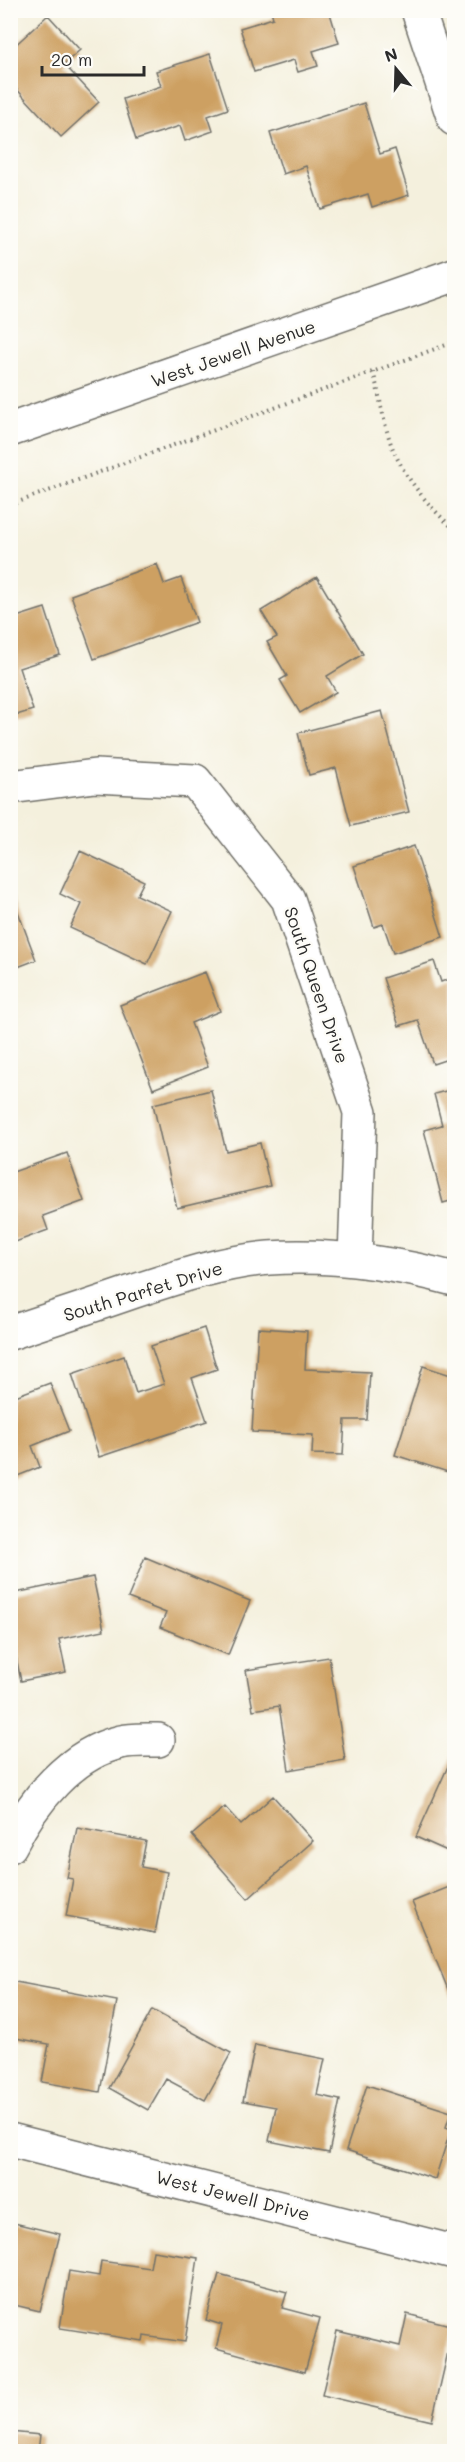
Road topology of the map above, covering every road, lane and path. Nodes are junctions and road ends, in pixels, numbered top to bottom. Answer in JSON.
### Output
{"nodes":[{"id":1,"x":418,"y":10,"type":"edge"},
{"id":2,"x":452,"y":101,"type":"edge"},
{"id":3,"x":454,"y":275,"type":"edge"},
{"id":4,"x":454,"y":342,"type":"edge"},
{"id":5,"x":373,"y":372,"type":"junction"},
{"id":6,"x":10,"y":430,"type":"edge"},
{"id":7,"x":10,"y":504,"type":"edge"},
{"id":8,"x":454,"y":529,"type":"edge"},
{"id":9,"x":10,"y":787,"type":"edge"},
{"id":10,"x":355,"y":1259,"type":"junction"},
{"id":11,"x":454,"y":1279,"type":"edge"},
{"id":12,"x":10,"y":1333,"type":"edge"},
{"id":13,"x":158,"y":1740,"type":"dead end"},
{"id":14,"x":10,"y":1846,"type":"edge"},
{"id":15,"x":10,"y":2140,"type":"edge"},
{"id":16,"x":454,"y":2252,"type":"edge"}],
"edges":[{"from":1,"to":2,"type":"street"},
{"from":3,"to":6,"type":"street","name":"West Jewell Avenue"},
{"from":4,"to":5,"type":"path"},
{"from":5,"to":7,"type":"path"},
{"from":5,"to":8,"type":"path"},
{"from":9,"to":10,"type":"street","name":"South Queen Drive"},
{"from":10,"to":11,"type":"street","name":"South Parfet Drive"},
{"from":10,"to":12,"type":"street","name":"South Parfet Drive"},
{"from":13,"to":14,"type":"street"},
{"from":15,"to":16,"type":"street","name":"West Jewell Drive"}]}
